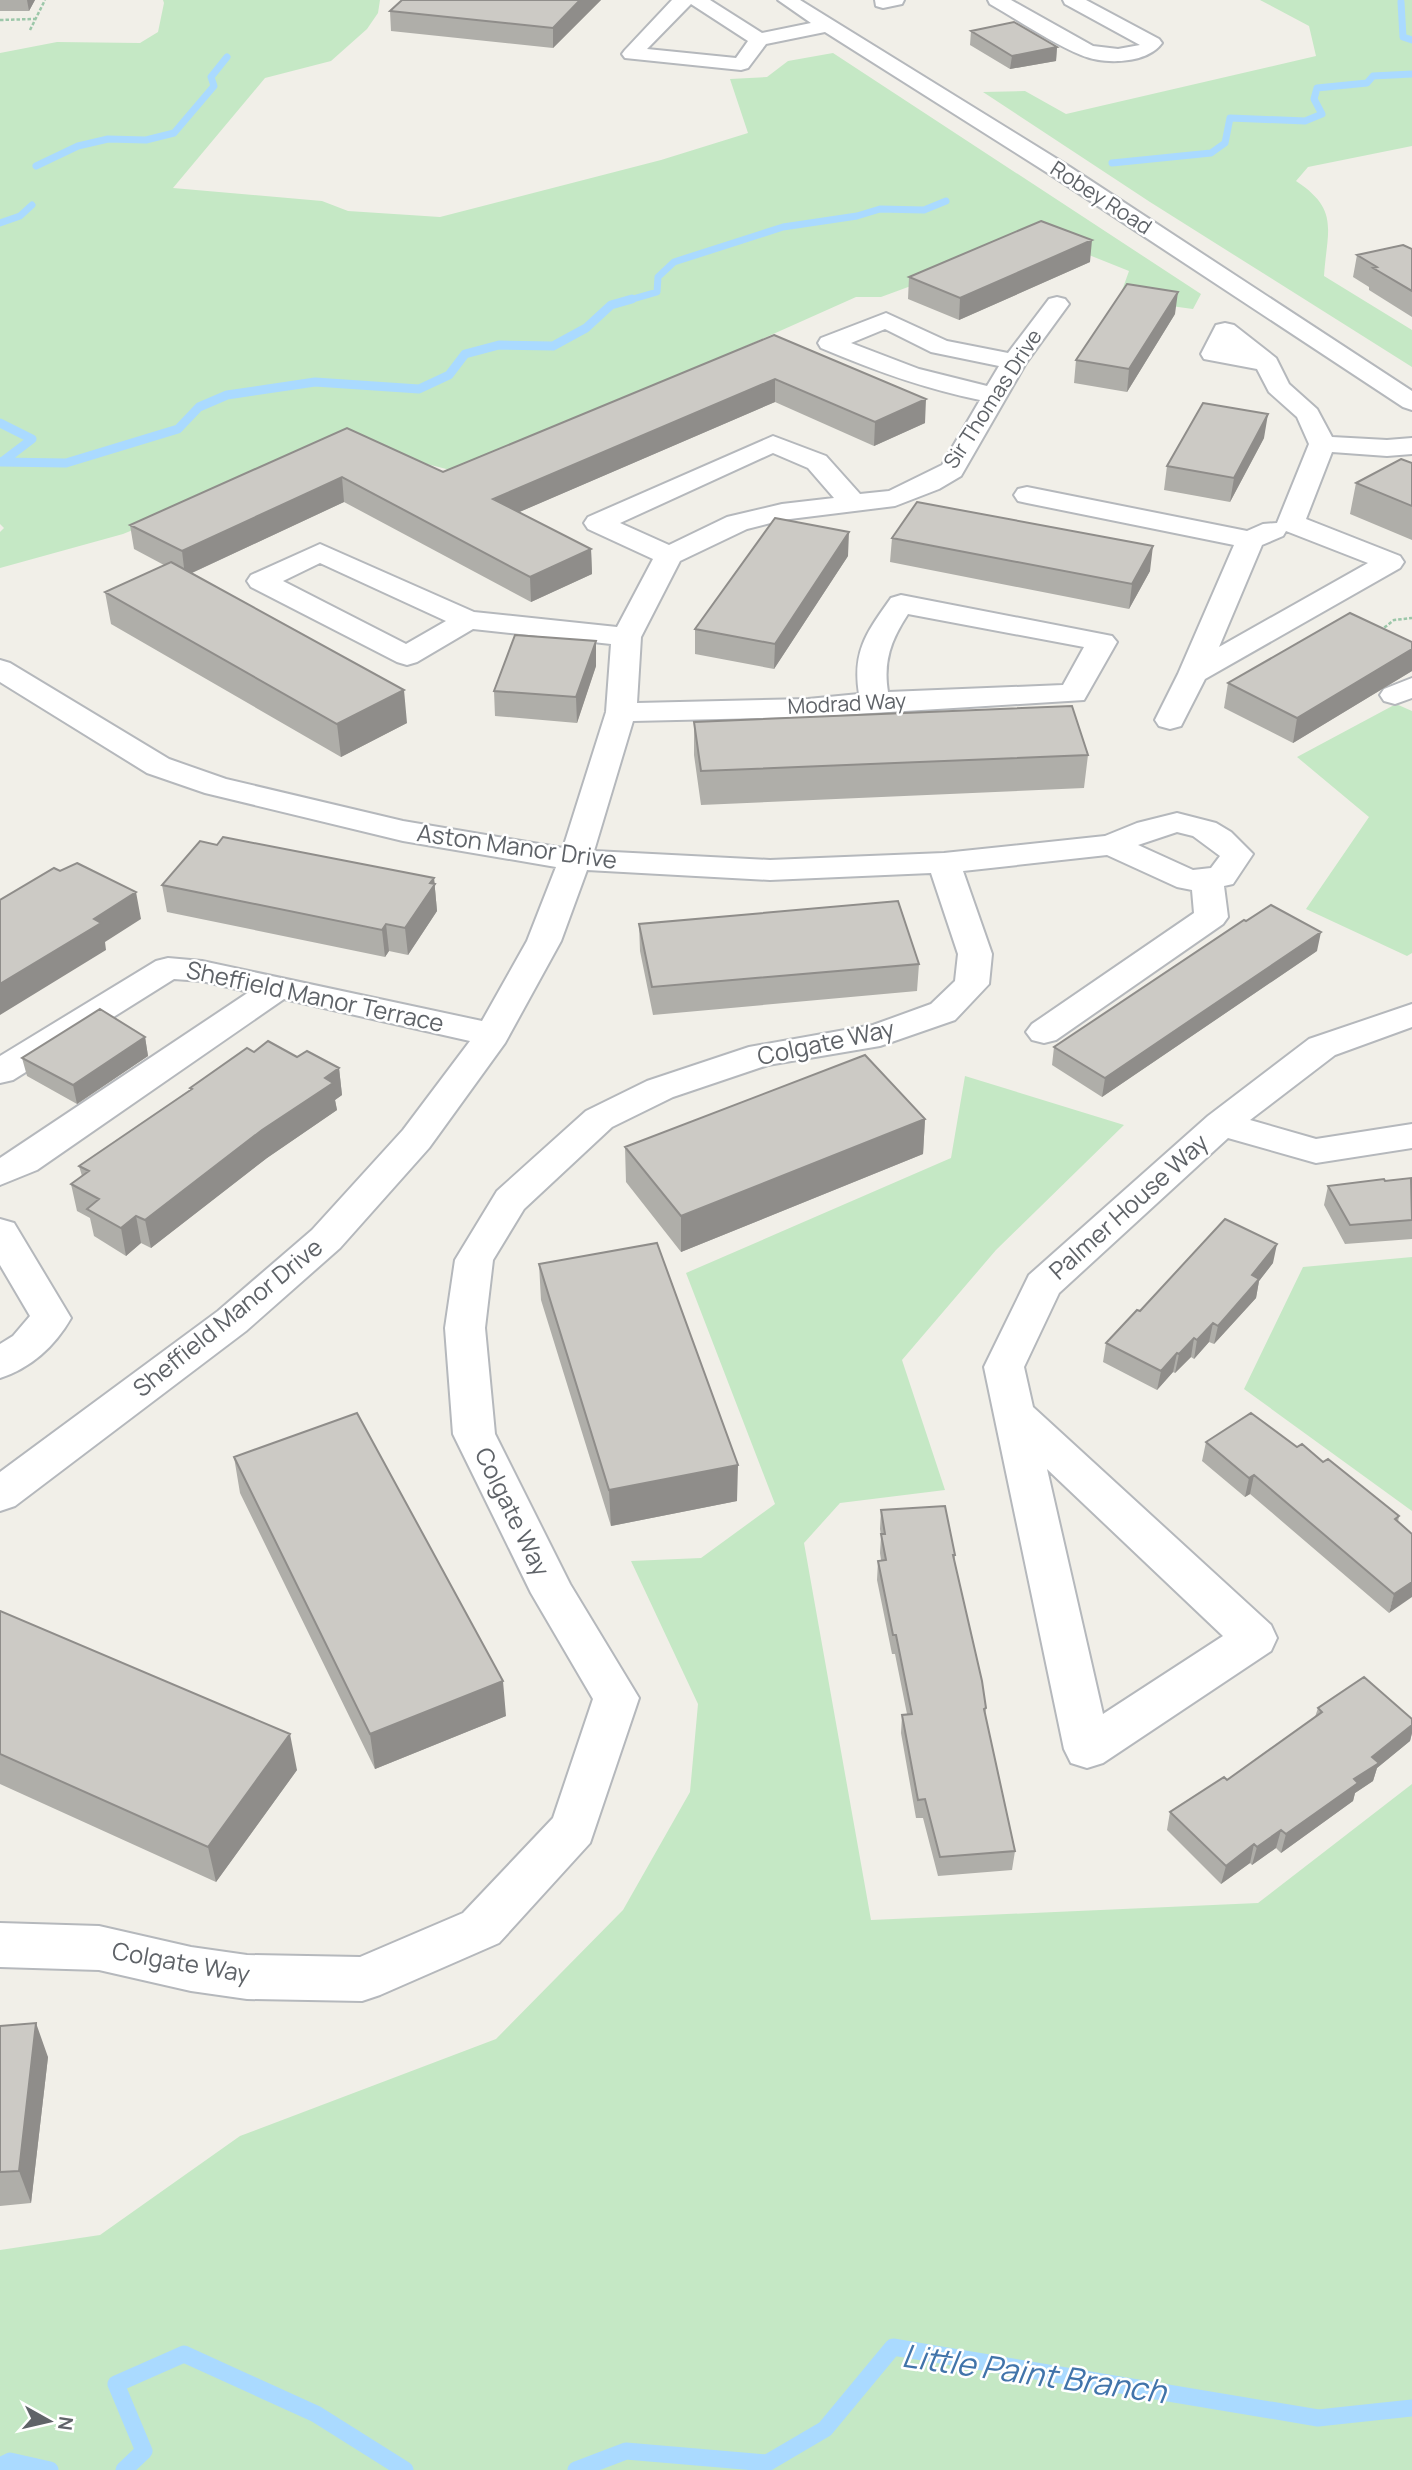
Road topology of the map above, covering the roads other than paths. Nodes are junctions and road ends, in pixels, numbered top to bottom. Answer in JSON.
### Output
{"nodes":[{"id":1,"x":685,"y":0,"type":"edge"},
{"id":2,"x":697,"y":0,"type":"edge"},
{"id":3,"x":787,"y":0,"type":"edge"},
{"id":4,"x":997,"y":0,"type":"edge"},
{"id":5,"x":1072,"y":0,"type":"edge"},
{"id":6,"x":828,"y":26,"type":"junction"},
{"id":7,"x":759,"y":39,"type":"junction"},
{"id":8,"x":1057,"y":304,"type":"dead end"},
{"id":9,"x":1014,"y":362,"type":"junction"},
{"id":10,"x":1267,"y":362,"type":"dead end"},
{"id":11,"x":993,"y":396,"type":"junction"},
{"id":12,"x":1412,"y":402,"type":"edge"},
{"id":13,"x":1322,"y":444,"type":"junction"},
{"id":14,"x":1412,"y":446,"type":"edge"},
{"id":15,"x":1027,"y":495,"type":"dead end"},
{"id":16,"x":853,"y":503,"type":"junction"},
{"id":17,"x":1291,"y":523,"type":"junction"},
{"id":18,"x":1250,"y":540,"type":"junction"},
{"id":19,"x":669,"y":555,"type":"junction"},
{"id":20,"x":468,"y":620,"type":"junction"},
{"id":21,"x":626,"y":636,"type":"junction"},
{"id":22,"x":3,"y":674,"type":"edge"},
{"id":23,"x":1193,"y":674,"type":"junction"},
{"id":24,"x":875,"y":702,"type":"junction"},
{"id":25,"x":621,"y":712,"type":"junction"},
{"id":26,"x":1170,"y":720,"type":"dead end"},
{"id":27,"x":1111,"y":845,"type":"junction"},
{"id":28,"x":575,"y":860,"type":"junction"},
{"id":29,"x":944,"y":863,"type":"junction"},
{"id":30,"x":1207,"y":878,"type":"junction"},
{"id":31,"x":279,"y":988,"type":"junction"},
{"id":32,"x":1410,"y":1019,"type":"edge"},
{"id":33,"x":1044,"y":1032,"type":"dead end"},
{"id":34,"x":491,"y":1034,"type":"junction"},
{"id":35,"x":0,"y":1072,"type":"edge"},
{"id":36,"x":1221,"y":1124,"type":"junction"},
{"id":37,"x":1412,"y":1136,"type":"edge"},
{"id":38,"x":0,"y":1173,"type":"edge"},
{"id":39,"x":0,"y":1232,"type":"edge"},
{"id":40,"x":0,"y":1363,"type":"edge"},
{"id":41,"x":1014,"y":1413,"type":"junction"},
{"id":42,"x":0,"y":1494,"type":"edge"},
{"id":43,"x":0,"y":1945,"type":"edge"}],
"edges":[{"from":1,"to":7,"type":"street"},
{"from":2,"to":7,"type":"street"},
{"from":3,"to":6,"type":"street","name":"Robey Road"},
{"from":4,"to":5,"type":"street"},
{"from":6,"to":7,"type":"street"},
{"from":6,"to":12,"type":"street","name":"Robey Road"},
{"from":8,"to":9,"type":"street","name":"Sir Thomas Drive"},
{"from":9,"to":11,"type":"street","name":"Sir Thomas Drive"},
{"from":9,"to":11,"type":"street"},
{"from":10,"to":13,"type":"street"},
{"from":11,"to":16,"type":"street","name":"Sir Thomas Drive"},
{"from":13,"to":14,"type":"street"},
{"from":13,"to":17,"type":"street"},
{"from":15,"to":18,"type":"street"},
{"from":16,"to":19,"type":"street","name":"Sir Thomas Drive"},
{"from":16,"to":19,"type":"street"},
{"from":17,"to":18,"type":"street"},
{"from":17,"to":23,"type":"street"},
{"from":18,"to":23,"type":"street"},
{"from":19,"to":21,"type":"street"},
{"from":20,"to":20,"type":"street"},
{"from":20,"to":21,"type":"street"},
{"from":21,"to":25,"type":"street"},
{"from":22,"to":28,"type":"street","name":"Aston Manor Drive"},
{"from":23,"to":26,"type":"street"},
{"from":24,"to":24,"type":"street","name":"Modrad Way"},
{"from":24,"to":25,"type":"street","name":"Modrad Way"},
{"from":25,"to":28,"type":"street"},
{"from":27,"to":29,"type":"street","name":"Aston Manor Drive"},
{"from":27,"to":30,"type":"street"},
{"from":27,"to":30,"type":"street","name":"Aston Manor Drive"},
{"from":28,"to":29,"type":"street","name":"Aston Manor Drive"},
{"from":28,"to":34,"type":"street","name":"Sheffield Manor Drive"},
{"from":29,"to":43,"type":"street","name":"Colgate Way"},
{"from":30,"to":33,"type":"street"},
{"from":31,"to":34,"type":"street","name":"Sheffield Manor Terrace"},
{"from":31,"to":35,"type":"street","name":"Sheffield Manor Terrace"},
{"from":31,"to":38,"type":"street"},
{"from":32,"to":36,"type":"street","name":"Palmer House Way"},
{"from":34,"to":42,"type":"street","name":"Sheffield Manor Drive"},
{"from":36,"to":37,"type":"street"},
{"from":36,"to":41,"type":"street","name":"Palmer House Way"},
{"from":39,"to":40,"type":"street"},
{"from":41,"to":41,"type":"street","name":"Palmer House Way"}]}
